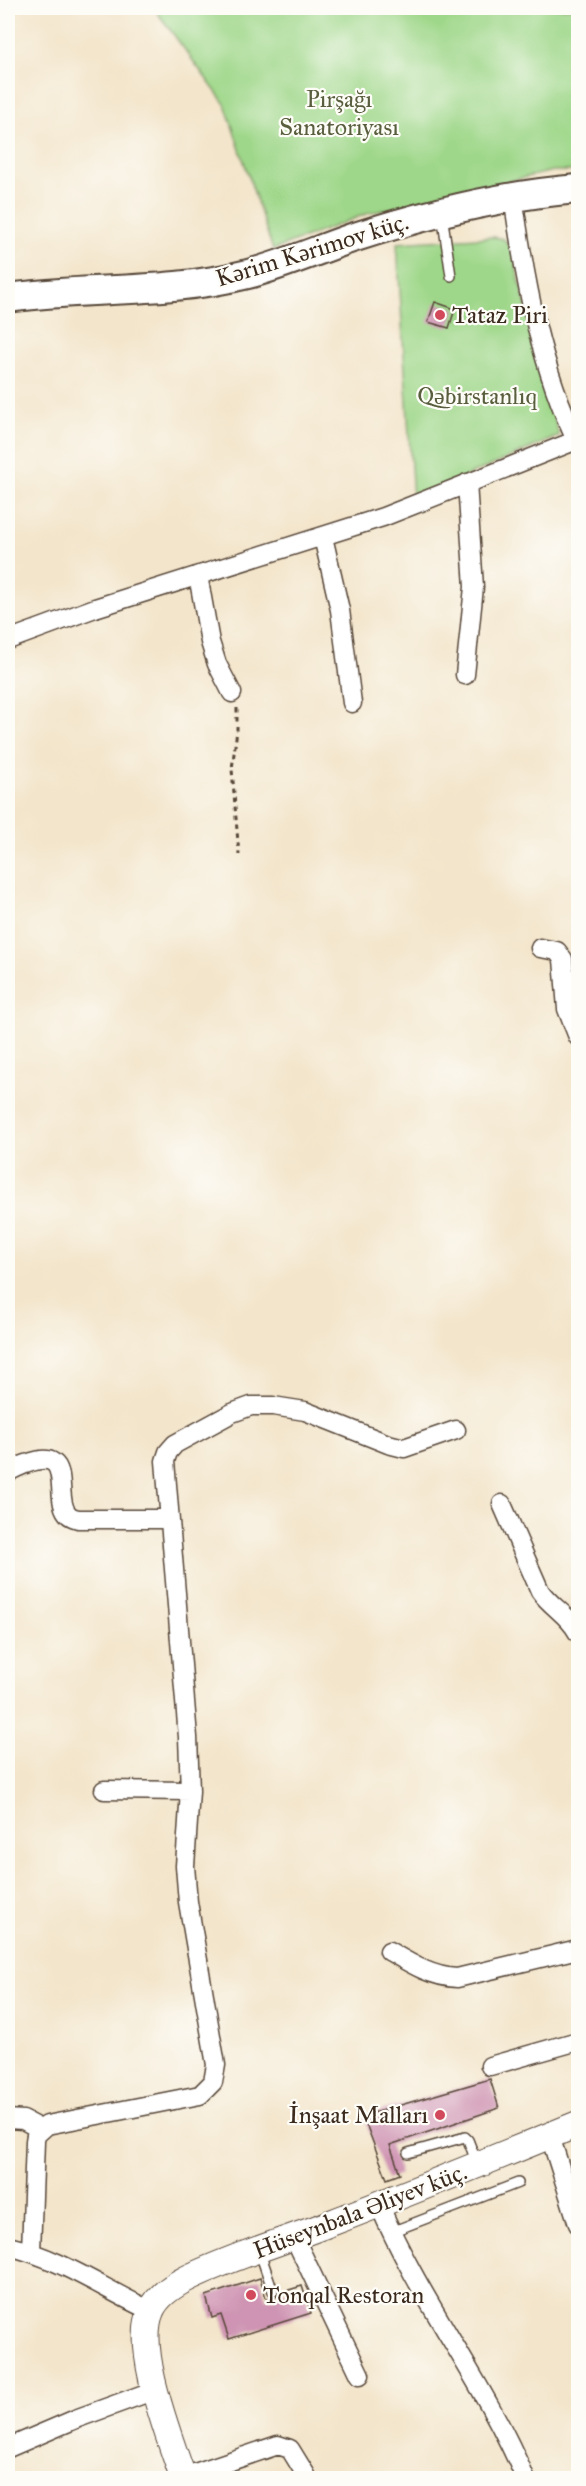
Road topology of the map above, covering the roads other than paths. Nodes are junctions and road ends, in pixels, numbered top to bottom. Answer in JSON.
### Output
{"nodes":[{"id":1,"x":579,"y":189,"type":"edge"},
{"id":2,"x":513,"y":196,"type":"junction"},
{"id":3,"x":442,"y":212,"type":"junction"},
{"id":4,"x":451,"y":276,"type":"dead end"},
{"id":5,"x":8,"y":298,"type":"edge"},
{"id":6,"x":578,"y":442,"type":"edge"},
{"id":7,"x":467,"y":483,"type":"junction"},
{"id":8,"x":322,"y":537,"type":"junction"},
{"id":9,"x":198,"y":575,"type":"junction"},
{"id":10,"x":8,"y":640,"type":"edge"},
{"id":11,"x":465,"y":675,"type":"dead end"},
{"id":12,"x":232,"y":693,"type":"road end"},
{"id":13,"x":352,"y":703,"type":"dead end"},
{"id":14,"x":540,"y":948,"type":"dead end"},
{"id":15,"x":579,"y":1037,"type":"edge"},
{"id":16,"x":456,"y":1430,"type":"dead end"},
{"id":17,"x":8,"y":1472,"type":"edge"},
{"id":18,"x":502,"y":1504,"type":"dead end"},
{"id":19,"x":169,"y":1519,"type":"junction"},
{"id":20,"x":579,"y":1633,"type":"edge"},
{"id":21,"x":104,"y":1790,"type":"dead end"},
{"id":22,"x":190,"y":1791,"type":"junction"},
{"id":23,"x":579,"y":1949,"type":"edge"},
{"id":24,"x":389,"y":1951,"type":"dead end"},
{"id":25,"x":579,"y":2041,"type":"edge"},
{"id":26,"x":490,"y":2066,"type":"dead end"},
{"id":27,"x":8,"y":2119,"type":"edge"},
{"id":28,"x":579,"y":2124,"type":"edge"},
{"id":29,"x":40,"y":2129,"type":"junction"},
{"id":30,"x":550,"y":2136,"type":"junction"},
{"id":31,"x":408,"y":2153,"type":"dead end"},
{"id":32,"x":478,"y":2165,"type":"junction"},
{"id":33,"x":518,"y":2183,"type":"dead end"},
{"id":34,"x":379,"y":2204,"type":"junction"},
{"id":35,"x":579,"y":2224,"type":"edge"},
{"id":36,"x":391,"y":2232,"type":"junction"},
{"id":37,"x":294,"y":2237,"type":"junction"},
{"id":38,"x":8,"y":2246,"type":"edge"},
{"id":39,"x":259,"y":2250,"type":"junction"},
{"id":40,"x":31,"y":2251,"type":"junction"},
{"id":41,"x":273,"y":2291,"type":"dead end"},
{"id":42,"x":151,"y":2311,"type":"junction"},
{"id":43,"x":360,"y":2375,"type":"dead end"},
{"id":44,"x":155,"y":2390,"type":"junction"},
{"id":45,"x":8,"y":2448,"type":"edge"},
{"id":46,"x":306,"y":2475,"type":"dead end"},
{"id":47,"x":183,"y":2478,"type":"edge"},
{"id":48,"x":525,"y":2478,"type":"edge"}],
"edges":[{"from":1,"to":2,"type":"main road","name":"Kərim Kərimov küç."},
{"from":2,"to":3,"type":"main road","name":"Kərim Kərimov küç."},
{"from":2,"to":6,"type":"street"},
{"from":3,"to":4,"type":"lane"},
{"from":3,"to":5,"type":"main road","name":"Kərim Kərimov küç."},
{"from":6,"to":7,"type":"street"},
{"from":7,"to":8,"type":"street"},
{"from":7,"to":11,"type":"street"},
{"from":8,"to":9,"type":"street"},
{"from":8,"to":13,"type":"street"},
{"from":9,"to":10,"type":"street"},
{"from":9,"to":12,"type":"street"},
{"from":14,"to":15,"type":"street"},
{"from":16,"to":19,"type":"street"},
{"from":17,"to":19,"type":"street"},
{"from":18,"to":20,"type":"street"},
{"from":19,"to":22,"type":"street"},
{"from":21,"to":22,"type":"street"},
{"from":22,"to":29,"type":"street"},
{"from":23,"to":24,"type":"street"},
{"from":25,"to":26,"type":"street"},
{"from":27,"to":29,"type":"street"},
{"from":28,"to":30,"type":"street","name":"Hüseynbala Əliyev küç."},
{"from":29,"to":40,"type":"street"},
{"from":30,"to":32,"type":"street","name":"Hüseynbala Əliyev küç."},
{"from":30,"to":35,"type":"street"},
{"from":31,"to":32,"type":"lane"},
{"from":32,"to":34,"type":"street","name":"Hüseynbala Əliyev küç."},
{"from":33,"to":36,"type":"lane"},
{"from":34,"to":36,"type":"street"},
{"from":34,"to":37,"type":"street","name":"Hüseynbala Əliyev küç."},
{"from":36,"to":48,"type":"street"},
{"from":37,"to":39,"type":"street","name":"Hüseynbala Əliyev küç."},
{"from":37,"to":43,"type":"street"},
{"from":38,"to":40,"type":"street"},
{"from":39,"to":41,"type":"lane"},
{"from":39,"to":42,"type":"street","name":"Hüseynbala Əliyev küç."},
{"from":40,"to":42,"type":"street"},
{"from":42,"to":44,"type":"street"},
{"from":44,"to":45,"type":"street"},
{"from":44,"to":47,"type":"street"},
{"from":46,"to":47,"type":"street"}]}
